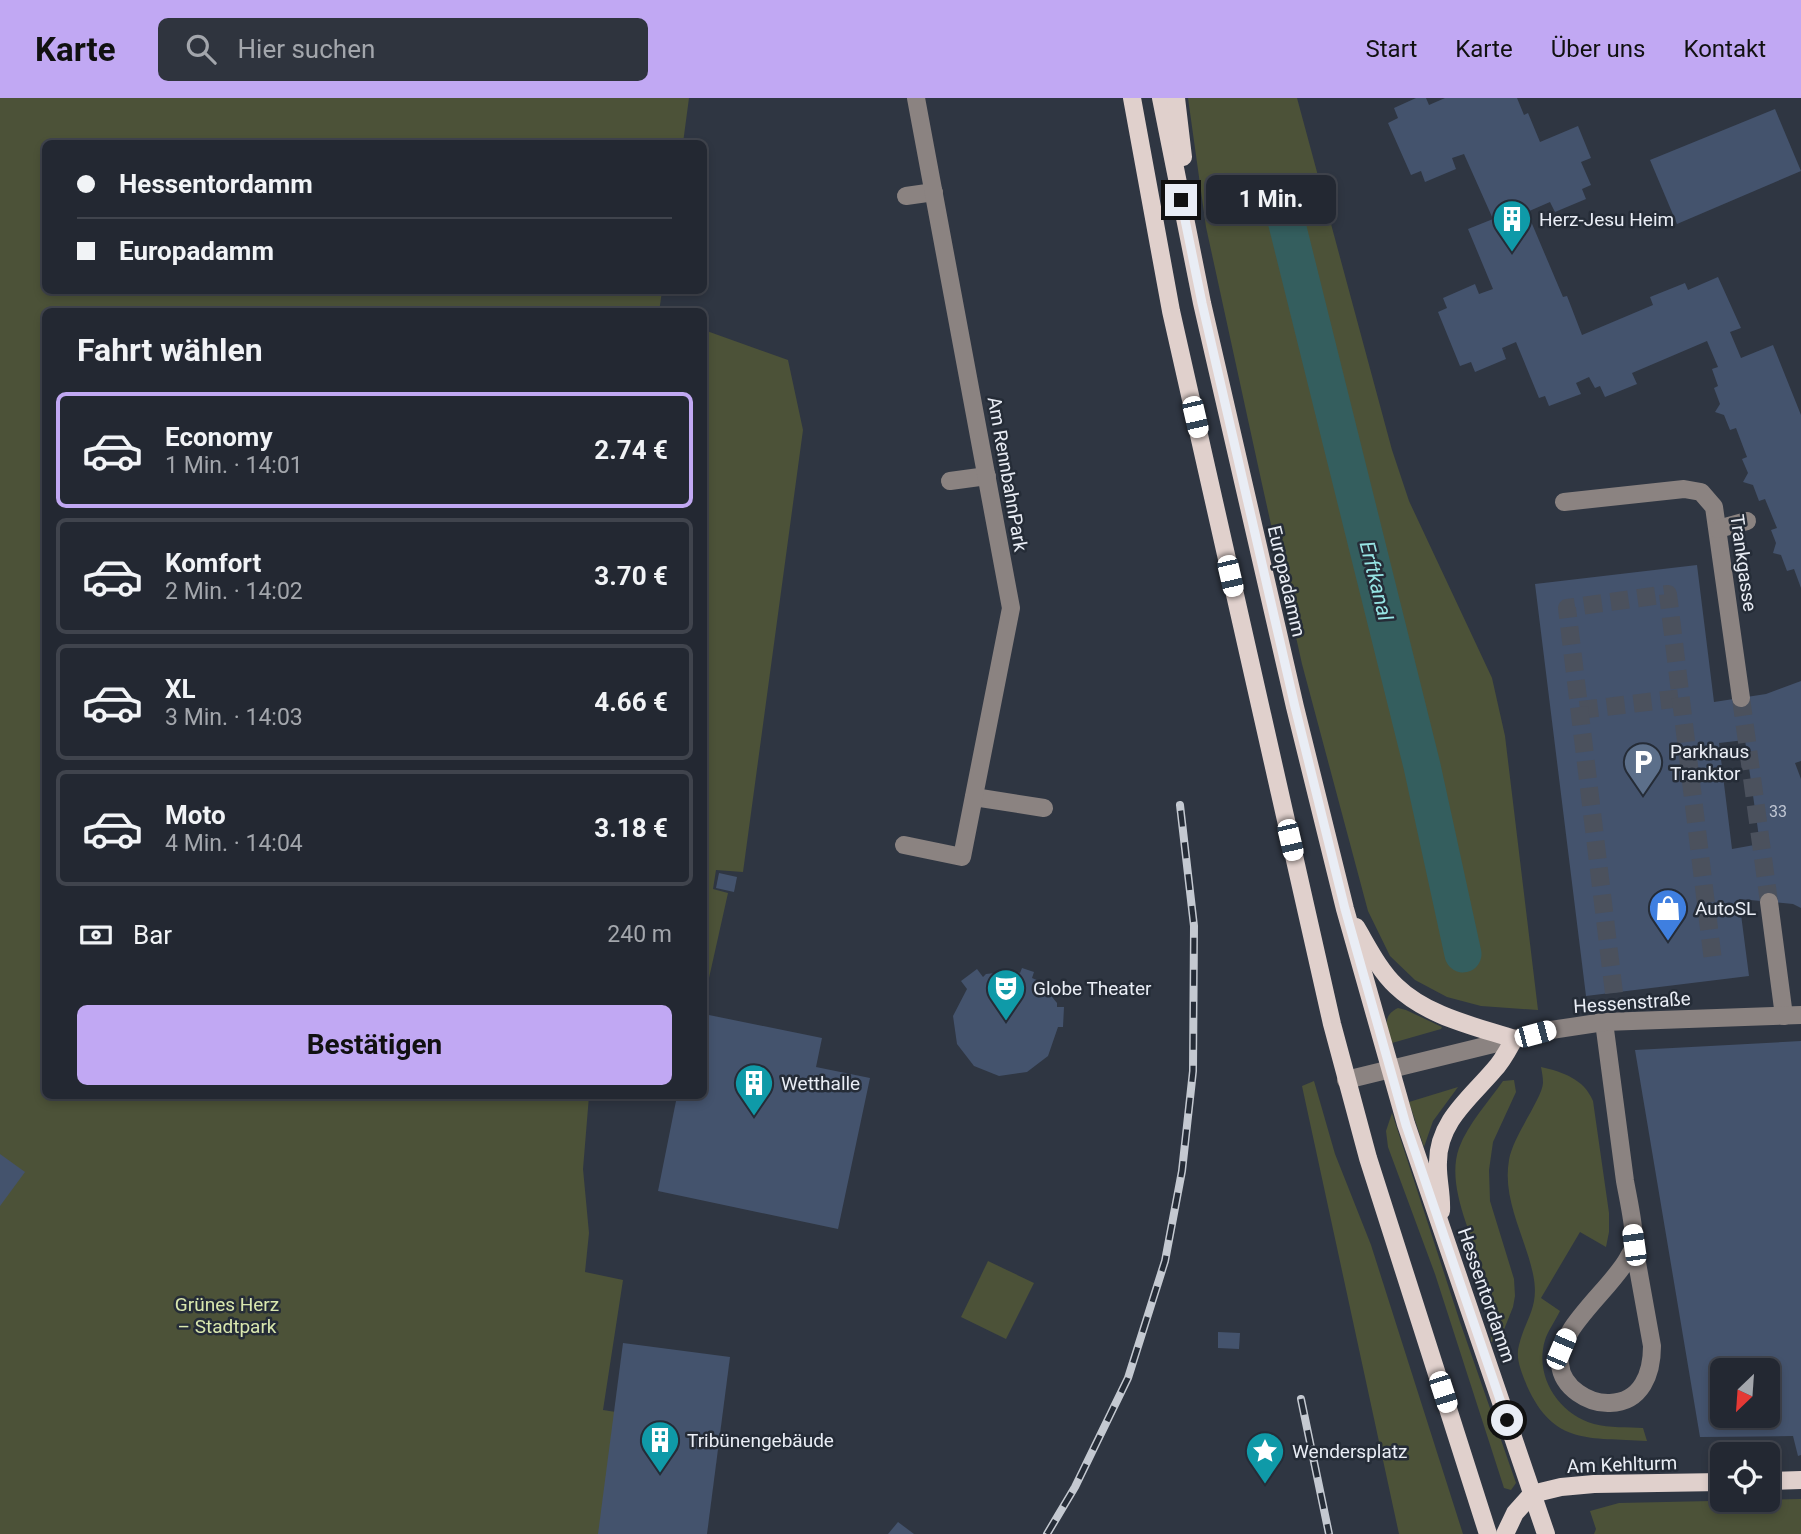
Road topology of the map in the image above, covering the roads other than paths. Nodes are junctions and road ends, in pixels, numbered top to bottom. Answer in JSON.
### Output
{"nodes":[{"id":1,"x":916,"y":98,"type":"edge"},
{"id":2,"x":1132,"y":98,"type":"edge"},
{"id":3,"x":1161,"y":98,"type":"edge"},
{"id":4,"x":1176,"y":98,"type":"edge"},
{"id":5,"x":934,"y":192,"type":"junction"},
{"id":6,"x":906,"y":197,"type":"dead end"},
{"id":7,"x":1202,"y":303,"type":"junction"},
{"id":8,"x":987,"y":476,"type":"junction"},
{"id":9,"x":950,"y":481,"type":"dead end"},
{"id":10,"x":1564,"y":502,"type":"dead end"},
{"id":11,"x":1747,"y":521,"type":"dead end"},
{"id":12,"x":1718,"y":529,"type":"junction"},
{"id":13,"x":1741,"y":698,"type":"tunnel mouth"},
{"id":14,"x":974,"y":797,"type":"junction"},
{"id":15,"x":1044,"y":808,"type":"dead end"},
{"id":16,"x":904,"y":845,"type":"dead end"},
{"id":17,"x":1769,"y":902,"type":"tunnel mouth"},
{"id":18,"x":1345,"y":909,"type":"junction"},
{"id":19,"x":1792,"y":1016,"type":"edge"},
{"id":20,"x":1604,"y":1022,"type":"junction"},
{"id":21,"x":1514,"y":1039,"type":"junction"},
{"id":22,"x":1389,"y":1069,"type":"junction"},
{"id":23,"x":1346,"y":1080,"type":"junction"},
{"id":24,"x":1440,"y":1222,"type":"junction"},
{"id":25,"x":1634,"y":1245,"type":"junction"},
{"id":26,"x":1801,"y":1480,"type":"edge"},
{"id":27,"x":1780,"y":1481,"type":"edge"},
{"id":28,"x":1710,"y":1482,"type":"edge"},
{"id":29,"x":1532,"y":1494,"type":"junction"},
{"id":30,"x":1488,"y":1534,"type":"edge"},
{"id":31,"x":1506,"y":1534,"type":"edge"},
{"id":32,"x":1546,"y":1534,"type":"edge"}],
"edges":[{"from":1,"to":5,"type":"street","name":"Am RennbahnPark"},
{"from":2,"to":23,"type":"main road"},
{"from":3,"to":7,"type":"main road","name":"Europadamm"},
{"from":4,"to":7,"type":"main road"},
{"from":5,"to":6,"type":"street"},
{"from":5,"to":8,"type":"street","name":"Am RennbahnPark"},
{"from":7,"to":18,"type":"main road","name":"Europadamm"},
{"from":8,"to":9,"type":"street"},
{"from":8,"to":14,"type":"street","name":"Am RennbahnPark"},
{"from":10,"to":12,"type":"street","name":"Trankgasse"},
{"from":11,"to":12,"type":"street"},
{"from":12,"to":13,"type":"street","name":"Trankgasse"},
{"from":14,"to":15,"type":"street"},
{"from":14,"to":16,"type":"street","name":"Am RennbahnPark"},
{"from":17,"to":19,"type":"street"},
{"from":18,"to":21,"type":"main road"},
{"from":18,"to":22,"type":"main road","name":"Europadamm"},
{"from":19,"to":20,"type":"street","name":"Hessenstraße"},
{"from":20,"to":21,"type":"street","name":"Hessenstraße"},
{"from":20,"to":25,"type":"street"},
{"from":21,"to":22,"type":"street","name":"Hessenstraße"},
{"from":21,"to":24,"type":"main road"},
{"from":22,"to":23,"type":"street","name":"Hessenstraße"},
{"from":22,"to":24,"type":"main road","name":"Hessentordamm"},
{"from":23,"to":30,"type":"main road"},
{"from":24,"to":29,"type":"main road","name":"Hessentordamm"},
{"from":25,"to":25,"type":"street"},
{"from":26,"to":27,"type":"main road"},
{"from":28,"to":29,"type":"main road","name":"Am Kehlturm"},
{"from":29,"to":31,"type":"main road"},
{"from":29,"to":32,"type":"main road","name":"Hessentordamm"}]}
